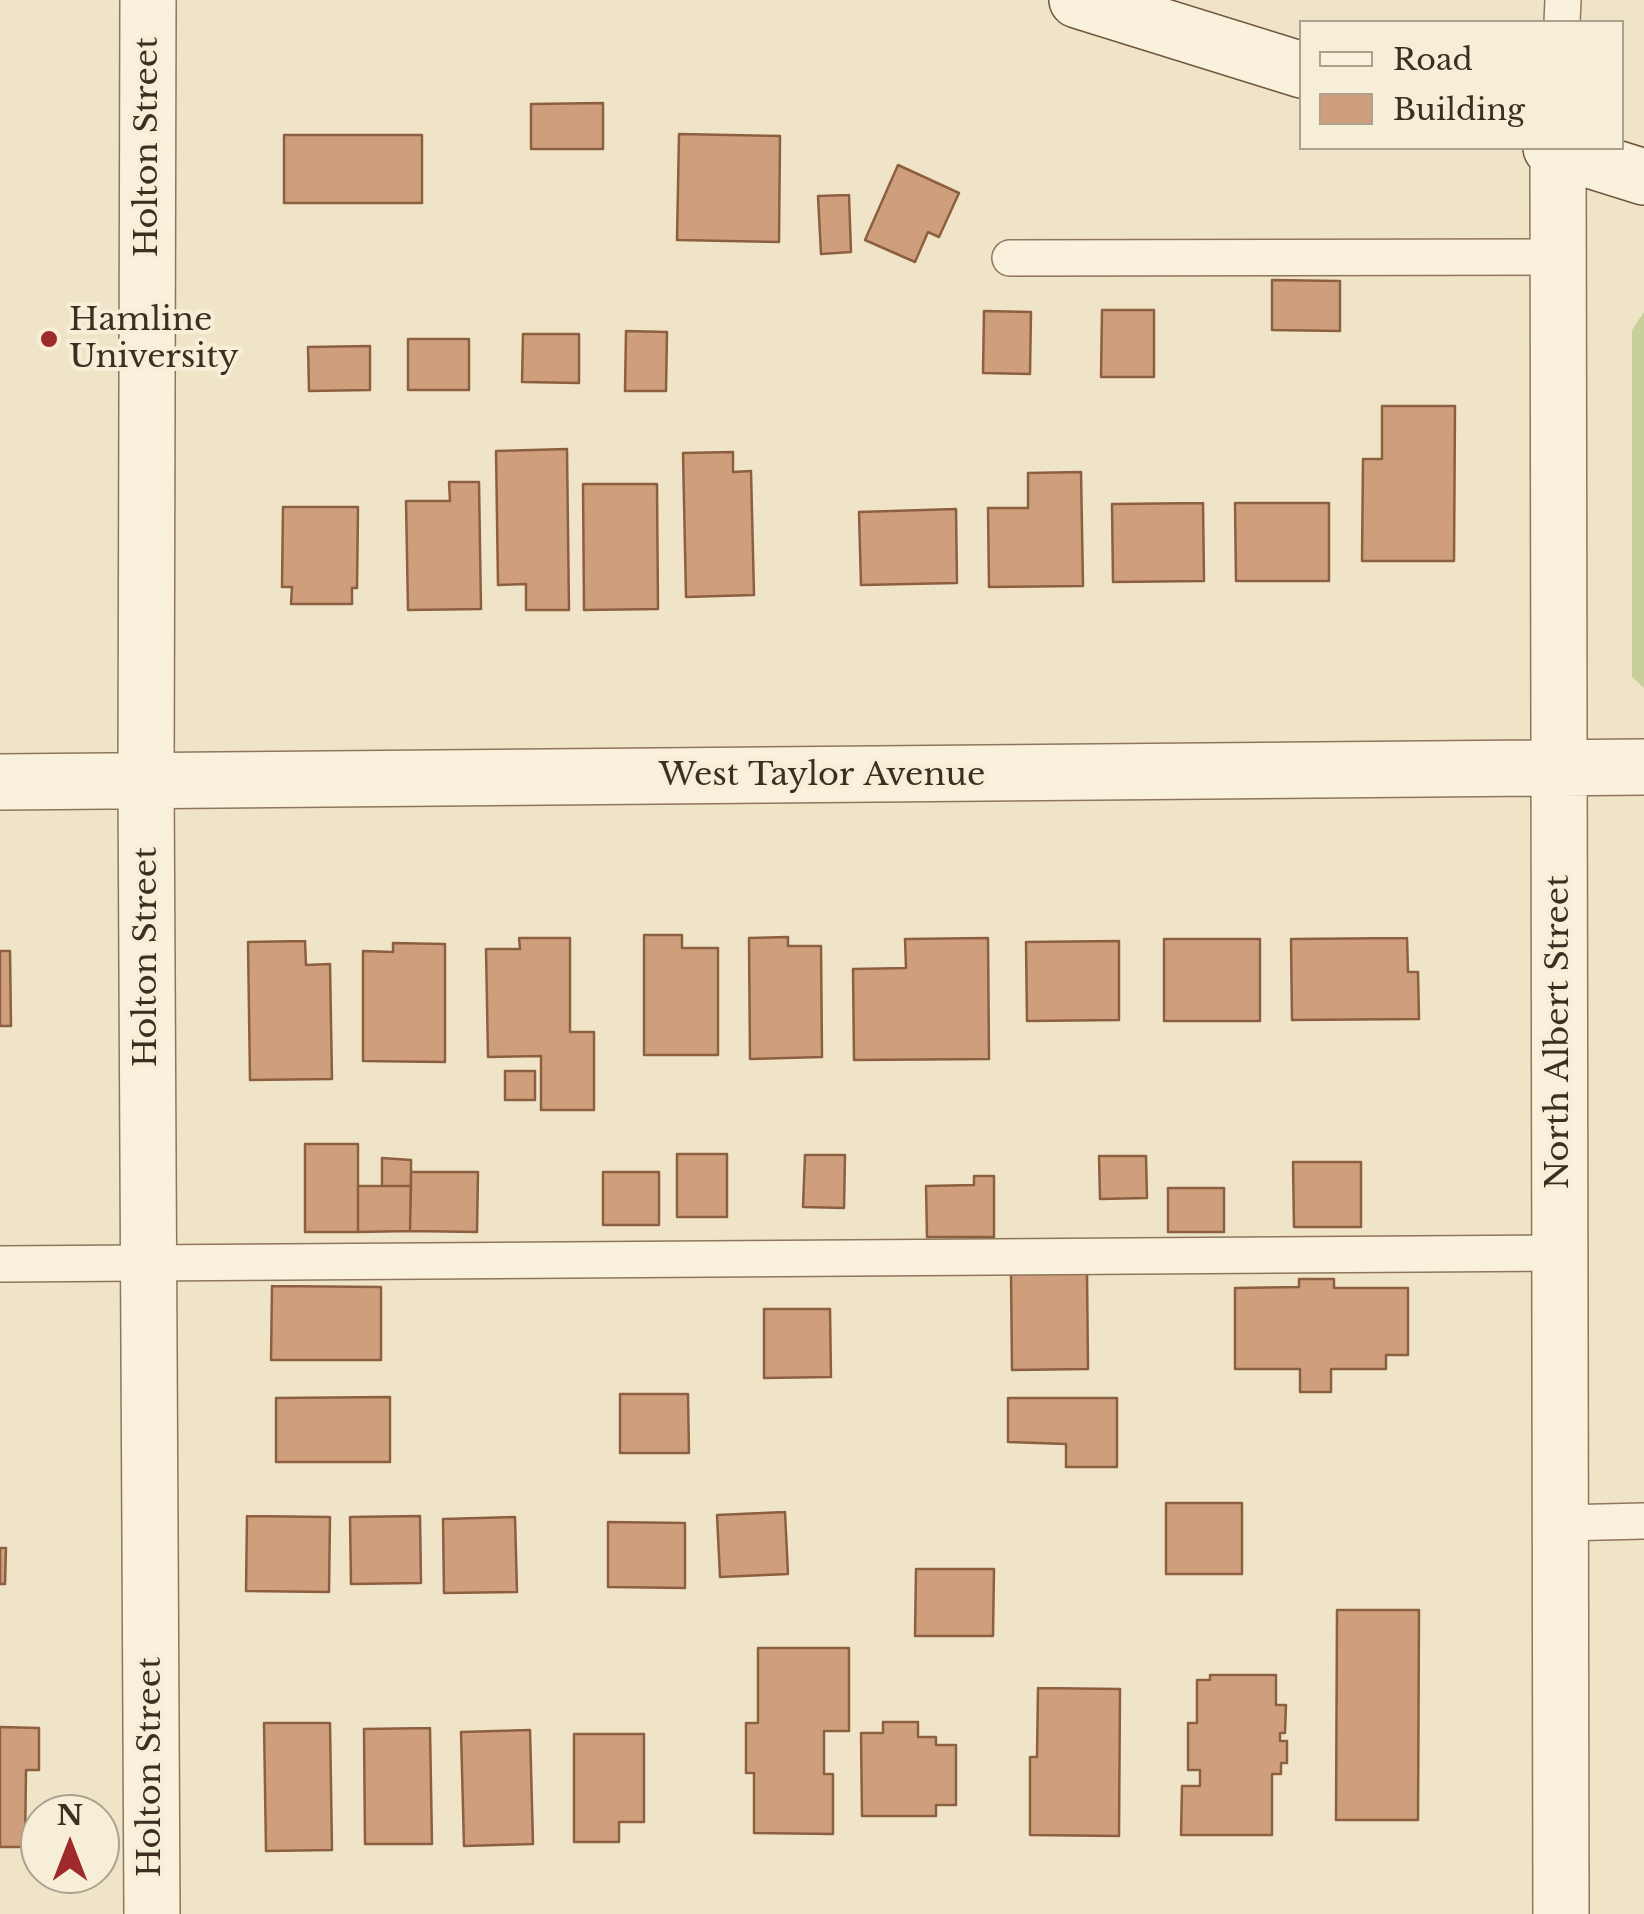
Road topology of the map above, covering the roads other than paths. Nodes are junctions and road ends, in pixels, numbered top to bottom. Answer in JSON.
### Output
{"nodes":[{"id":1,"x":148,"y":0,"type":"edge"},
{"id":2,"x":1077,"y":0,"type":"edge"},
{"id":3,"x":1299,"y":69,"type":"edge"},
{"id":4,"x":1555,"y":150,"type":"edge"},
{"id":5,"x":1561,"y":150,"type":"edge"},
{"id":6,"x":1644,"y":176,"type":"edge"},
{"id":7,"x":1558,"y":257,"type":"junction"},
{"id":8,"x":1010,"y":258,"type":"dead end"},
{"id":9,"x":1644,"y":768,"type":"edge"},
{"id":10,"x":1557,"y":769,"type":"junction"},
{"id":11,"x":146,"y":781,"type":"junction"},
{"id":12,"x":0,"y":782,"type":"edge"},
{"id":13,"x":1560,"y":1253,"type":"junction"},
{"id":14,"x":0,"y":1264,"type":"edge"},
{"id":15,"x":149,"y":1264,"type":"junction"},
{"id":16,"x":1644,"y":1521,"type":"edge"},
{"id":17,"x":1560,"y":1524,"type":"junction"},
{"id":18,"x":152,"y":1914,"type":"edge"},
{"id":19,"x":1561,"y":1914,"type":"edge"}],
"edges":[{"from":1,"to":11,"type":"street","name":"Holton Street"},
{"from":2,"to":3,"type":"street"},
{"from":4,"to":7,"type":"street","name":"North Albert Street"},
{"from":5,"to":6,"type":"street"},
{"from":7,"to":8,"type":"lane"},
{"from":7,"to":10,"type":"street","name":"North Albert Street"},
{"from":9,"to":10,"type":"street","name":"West Taylor Avenue"},
{"from":10,"to":11,"type":"street","name":"West Taylor Avenue"},
{"from":10,"to":13,"type":"street","name":"North Albert Street"},
{"from":11,"to":12,"type":"street","name":"West Taylor Avenue"},
{"from":11,"to":15,"type":"street","name":"Holton Street"},
{"from":13,"to":15,"type":"lane"},
{"from":13,"to":17,"type":"street","name":"North Albert Street"},
{"from":14,"to":15,"type":"lane"},
{"from":15,"to":18,"type":"street","name":"Holton Street"},
{"from":16,"to":17,"type":"lane"},
{"from":17,"to":19,"type":"street","name":"North Albert Street"}]}
